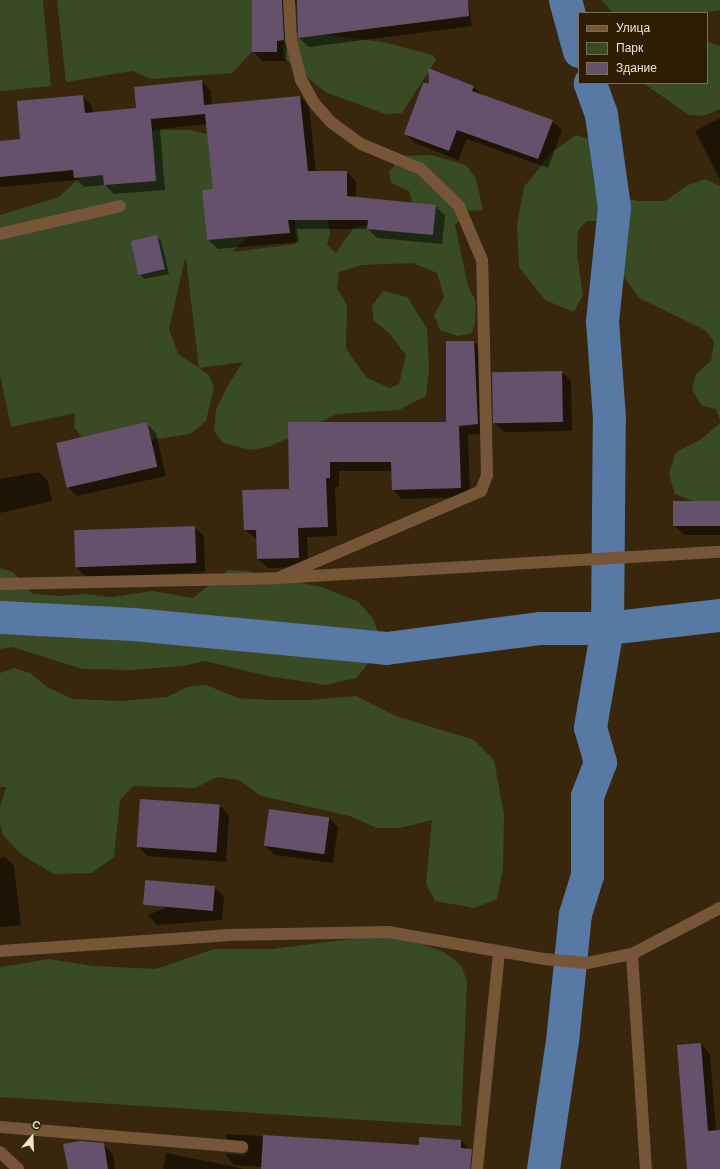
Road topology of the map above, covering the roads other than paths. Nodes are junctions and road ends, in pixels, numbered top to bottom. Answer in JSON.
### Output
{"nodes":[{"id":1,"x":289,"y":0,"type":"edge"},
{"id":2,"x":120,"y":206,"type":"dead end"},
{"id":3,"x":0,"y":234,"type":"edge"},
{"id":4,"x":720,"y":552,"type":"edge"},
{"id":5,"x":278,"y":578,"type":"junction"},
{"id":6,"x":0,"y":584,"type":"edge"},
{"id":7,"x":720,"y":908,"type":"edge"},
{"id":8,"x":0,"y":951,"type":"edge"},
{"id":9,"x":499,"y":952,"type":"junction"},
{"id":10,"x":632,"y":954,"type":"junction"},
{"id":11,"x":0,"y":1127,"type":"edge"},
{"id":12,"x":242,"y":1146,"type":"dead end"},
{"id":13,"x":0,"y":1152,"type":"edge"},
{"id":14,"x":18,"y":1169,"type":"edge"},
{"id":15,"x":477,"y":1169,"type":"edge"},
{"id":16,"x":646,"y":1169,"type":"edge"}],
"edges":[{"from":1,"to":5,"type":"street"},
{"from":2,"to":3,"type":"street"},
{"from":4,"to":5,"type":"street"},
{"from":5,"to":6,"type":"street"},
{"from":7,"to":10,"type":"street"},
{"from":8,"to":9,"type":"street"},
{"from":9,"to":10,"type":"street"},
{"from":9,"to":15,"type":"street"},
{"from":10,"to":16,"type":"street"},
{"from":11,"to":12,"type":"street"},
{"from":13,"to":14,"type":"street"}]}
